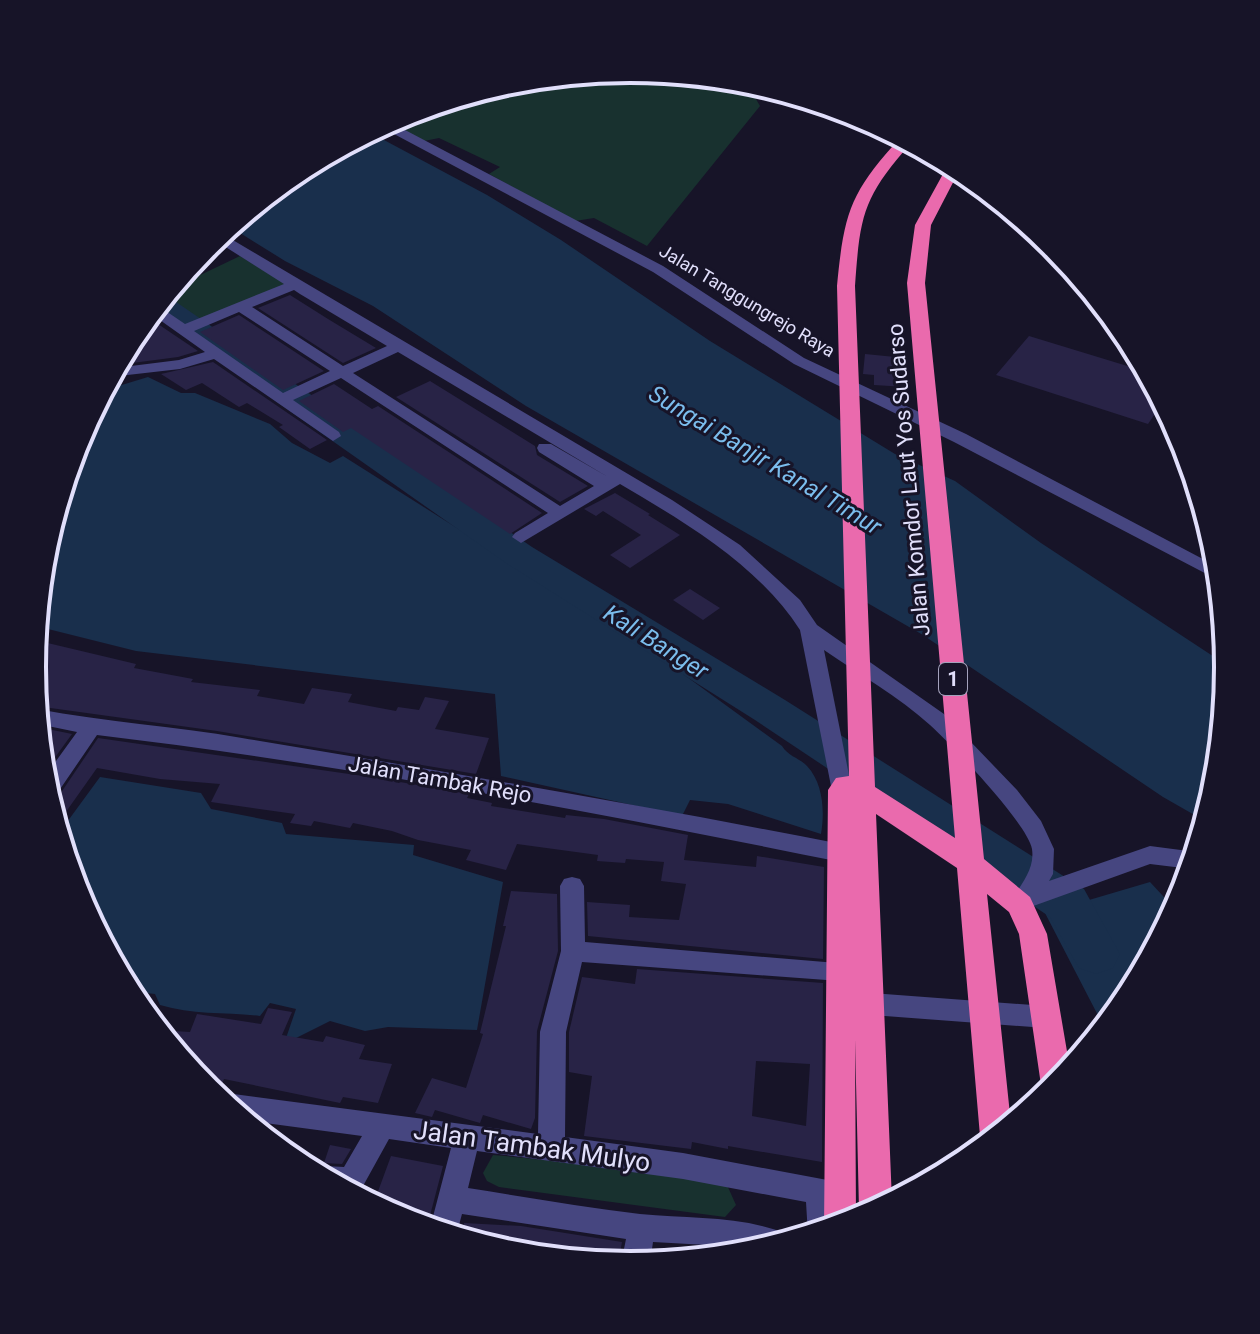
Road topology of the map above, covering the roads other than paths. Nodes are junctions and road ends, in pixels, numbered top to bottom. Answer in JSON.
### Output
{"nodes":[{"id":1,"x":398,"y":131,"type":"edge"},
{"id":2,"x":898,"y":149,"type":"edge"},
{"id":3,"x":948,"y":177,"type":"edge"},
{"id":4,"x":228,"y":244,"type":"edge"},
{"id":5,"x":290,"y":287,"type":"junction"},
{"id":6,"x":241,"y":307,"type":"junction"},
{"id":7,"x":164,"y":315,"type":"edge"},
{"id":8,"x":185,"y":329,"type":"junction"},
{"id":9,"x":394,"y":348,"type":"junction"},
{"id":10,"x":218,"y":353,"type":"junction"},
{"id":11,"x":126,"y":371,"type":"edge"},
{"id":12,"x":342,"y":372,"type":"junction"},
{"id":13,"x":282,"y":399,"type":"junction"},
{"id":14,"x":333,"y":436,"type":"dead end"},
{"id":15,"x":613,"y":482,"type":"junction"},
{"id":16,"x":561,"y":514,"type":"junction"},
{"id":17,"x":521,"y":537,"type":"dead end"},
{"id":18,"x":1205,"y":568,"type":"edge"},
{"id":19,"x":810,"y":630,"type":"junction"},
{"id":20,"x":48,"y":718,"type":"edge"},
{"id":21,"x":92,"y":727,"type":"junction"},
{"id":22,"x":56,"y":777,"type":"edge"},
{"id":23,"x":841,"y":790,"type":"junction"},
{"id":24,"x":841,"y":853,"type":"junction"},
{"id":25,"x":1182,"y":859,"type":"edge"},
{"id":26,"x":572,"y":886,"type":"dead end"},
{"id":27,"x":1031,"y":892,"type":"junction"},
{"id":28,"x":573,"y":951,"type":"junction"},
{"id":29,"x":840,"y":971,"type":"junction"},
{"id":30,"x":840,"y":1001,"type":"junction"},
{"id":31,"x":1046,"y":1017,"type":"junction"},
{"id":32,"x":1054,"y":1068,"type":"edge"},
{"id":33,"x":247,"y":1108,"type":"edge"},
{"id":34,"x":995,"y":1123,"type":"edge"},
{"id":35,"x":382,"y":1126,"type":"junction"},
{"id":36,"x":467,"y":1137,"type":"junction"},
{"id":37,"x":551,"y":1148,"type":"junction"},
{"id":38,"x":349,"y":1179,"type":"edge"},
{"id":39,"x":829,"y":1194,"type":"junction"},
{"id":40,"x":875,"y":1197,"type":"edge"},
{"id":41,"x":451,"y":1199,"type":"junction"},
{"id":42,"x":835,"y":1214,"type":"edge"},
{"id":43,"x":823,"y":1218,"type":"edge"},
{"id":44,"x":446,"y":1221,"type":"edge"},
{"id":45,"x":642,"y":1228,"type":"junction"},
{"id":46,"x":752,"y":1238,"type":"edge"},
{"id":47,"x":638,"y":1251,"type":"edge"}],
"edges":[{"from":1,"to":18,"type":"street","name":"Jalan Tanggungrejo Raya"},
{"from":2,"to":40,"type":"highway"},
{"from":3,"to":34,"type":"highway","name":"Jalan Komdor Laut Yos Sudarso","number":"1"},
{"from":4,"to":5,"type":"street"},
{"from":5,"to":6,"type":"street"},
{"from":5,"to":9,"type":"street"},
{"from":6,"to":8,"type":"street"},
{"from":6,"to":12,"type":"street"},
{"from":7,"to":8,"type":"street"},
{"from":8,"to":10,"type":"street"},
{"from":9,"to":12,"type":"street"},
{"from":9,"to":15,"type":"street"},
{"from":10,"to":11,"type":"street"},
{"from":10,"to":13,"type":"street"},
{"from":12,"to":13,"type":"street"},
{"from":12,"to":16,"type":"street"},
{"from":13,"to":14,"type":"street"},
{"from":15,"to":16,"type":"street"},
{"from":15,"to":19,"type":"street"},
{"from":16,"to":17,"type":"street"},
{"from":19,"to":23,"type":"street"},
{"from":19,"to":27,"type":"street"},
{"from":20,"to":21,"type":"street","name":"Jalan Tambak Rejo"},
{"from":21,"to":22,"type":"street"},
{"from":21,"to":24,"type":"street","name":"Jalan Tambak Rejo"},
{"from":23,"to":24,"type":"highway"},
{"from":23,"to":27,"type":"highway"},
{"from":24,"to":29,"type":"highway"},
{"from":25,"to":27,"type":"street"},
{"from":26,"to":28,"type":"street"},
{"from":27,"to":31,"type":"highway"},
{"from":28,"to":29,"type":"street"},
{"from":28,"to":37,"type":"street"},
{"from":29,"to":30,"type":"highway"},
{"from":30,"to":31,"type":"street"},
{"from":30,"to":39,"type":"highway"},
{"from":31,"to":32,"type":"highway"},
{"from":33,"to":35,"type":"street","name":"Jalan Tambak Mulyo"},
{"from":35,"to":36,"type":"street","name":"Jalan Tambak Mulyo"},
{"from":35,"to":38,"type":"street"},
{"from":36,"to":37,"type":"street","name":"Jalan Tambak Mulyo"},
{"from":36,"to":41,"type":"street"},
{"from":37,"to":39,"type":"street","name":"Jalan Tambak Mulyo"},
{"from":39,"to":42,"type":"highway"},
{"from":39,"to":43,"type":"street"},
{"from":41,"to":44,"type":"street"},
{"from":41,"to":45,"type":"street"},
{"from":45,"to":46,"type":"street"},
{"from":45,"to":47,"type":"street"}]}
